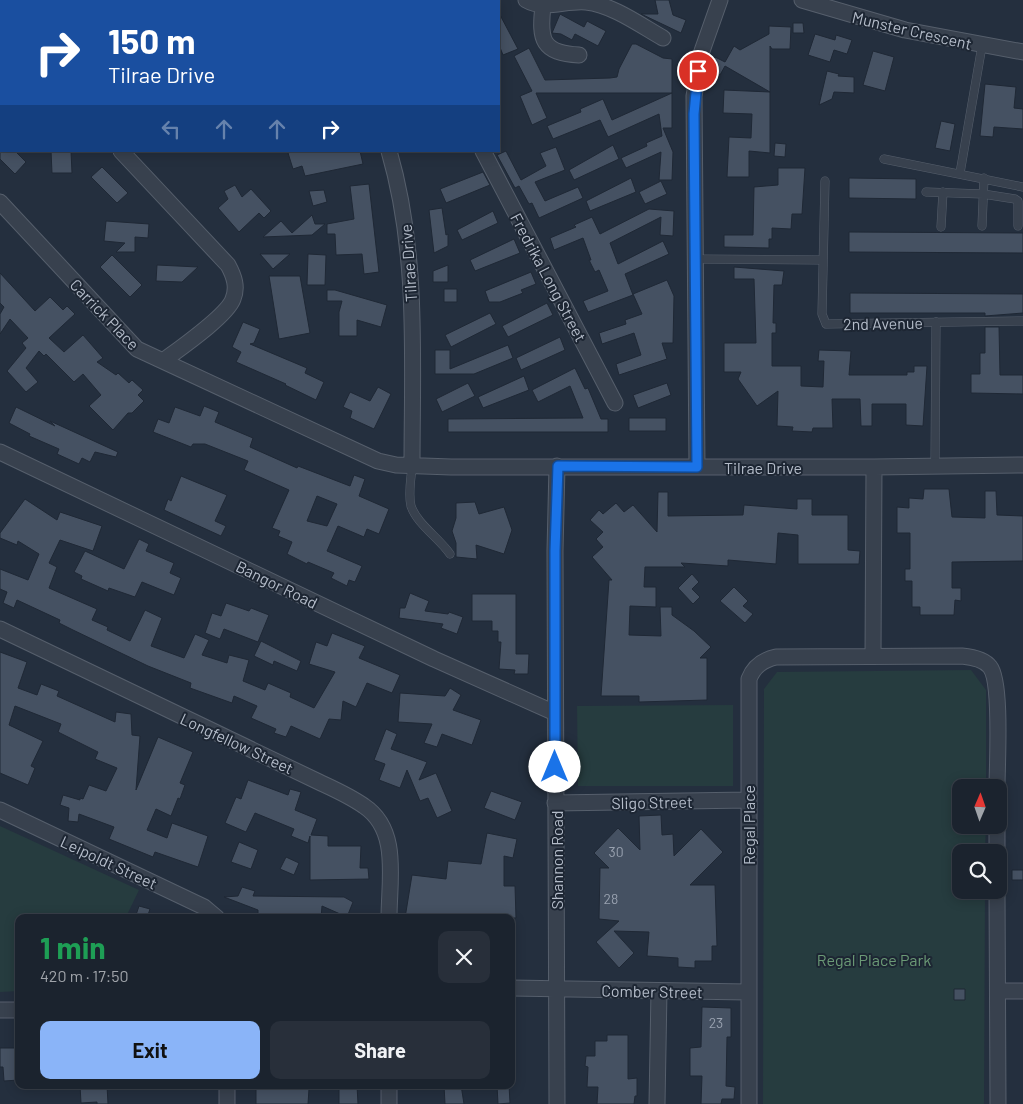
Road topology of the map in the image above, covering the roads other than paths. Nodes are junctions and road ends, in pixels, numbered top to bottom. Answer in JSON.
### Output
{"nodes":[{"id":1,"x":526,"y":0,"type":"edge"},
{"id":2,"x":720,"y":0,"type":"edge"},
{"id":3,"x":802,"y":0,"type":"edge"},
{"id":4,"x":543,"y":6,"type":"junction"},
{"id":5,"x":663,"y":38,"type":"dead end"},
{"id":6,"x":982,"y":46,"type":"junction"},
{"id":7,"x":1023,"y":52,"type":"edge"},
{"id":8,"x":579,"y":55,"type":"dead end"},
{"id":9,"x":122,"y":152,"type":"edge"},
{"id":10,"x":389,"y":152,"type":"edge"},
{"id":11,"x":484,"y":152,"type":"edge"},
{"id":12,"x":884,"y":159,"type":"dead end"},
{"id":13,"x":960,"y":173,"type":"junction"},
{"id":14,"x":984,"y":178,"type":"junction"},
{"id":15,"x":825,"y":181,"type":"dead end"},
{"id":16,"x":1023,"y":187,"type":"edge"},
{"id":17,"x":926,"y":192,"type":"dead end"},
{"id":18,"x":943,"y":192,"type":"junction"},
{"id":19,"x":983,"y":194,"type":"junction"},
{"id":20,"x":0,"y":202,"type":"edge"},
{"id":21,"x":941,"y":226,"type":"dead end"},
{"id":22,"x":982,"y":226,"type":"dead end"},
{"id":23,"x":1018,"y":226,"type":"dead end"},
{"id":24,"x":694,"y":259,"type":"junction"},
{"id":25,"x":823,"y":260,"type":"junction"},
{"id":26,"x":1023,"y":321,"type":"edge"},
{"id":27,"x":936,"y":322,"type":"junction"},
{"id":28,"x":163,"y":362,"type":"junction"},
{"id":29,"x":615,"y":403,"type":"dead end"},
{"id":30,"x":0,"y":452,"type":"edge"},
{"id":31,"x":1023,"y":465,"type":"edge"},
{"id":32,"x":558,"y":466,"type":"junction"},
{"id":33,"x":935,"y":466,"type":"junction"},
{"id":34,"x":412,"y":467,"type":"junction"},
{"id":35,"x":697,"y":467,"type":"junction"},
{"id":36,"x":874,"y":467,"type":"junction"},
{"id":37,"x":450,"y":554,"type":"dead end"},
{"id":38,"x":0,"y":629,"type":"edge"},
{"id":39,"x":873,"y":656,"type":"junction"},
{"id":40,"x":555,"y":713,"type":"junction"},
{"id":41,"x":997,"y":779,"type":"edge"},
{"id":42,"x":748,"y":800,"type":"junction"},
{"id":43,"x":555,"y":803,"type":"junction"},
{"id":44,"x":0,"y":810,"type":"edge"},
{"id":45,"x":997,"y":899,"type":"edge"},
{"id":46,"x":212,"y":914,"type":"edge"},
{"id":47,"x":389,"y":914,"type":"edge"},
{"id":48,"x":556,"y":987,"type":"junction"},
{"id":49,"x":515,"y":988,"type":"edge"},
{"id":50,"x":659,"y":991,"type":"junction"},
{"id":51,"x":998,"y":991,"type":"junction"},
{"id":52,"x":1023,"y":991,"type":"edge"},
{"id":53,"x":747,"y":992,"type":"junction"},
{"id":54,"x":0,"y":1010,"type":"edge"},
{"id":55,"x":15,"y":1010,"type":"edge"},
{"id":56,"x":227,"y":1089,"type":"edge"},
{"id":57,"x":389,"y":1089,"type":"edge"},
{"id":58,"x":227,"y":1104,"type":"edge"},
{"id":59,"x":389,"y":1104,"type":"edge"},
{"id":60,"x":557,"y":1104,"type":"edge"},
{"id":61,"x":657,"y":1104,"type":"edge"},
{"id":62,"x":749,"y":1104,"type":"edge"},
{"id":63,"x":998,"y":1104,"type":"edge"}],
"edges":[{"from":1,"to":4,"type":"street"},
{"from":2,"to":24,"type":"street"},
{"from":3,"to":6,"type":"street","name":"Munster Crescent"},
{"from":4,"to":5,"type":"street"},
{"from":4,"to":8,"type":"street"},
{"from":6,"to":7,"type":"street","name":"Munster Crescent"},
{"from":6,"to":13,"type":"lane"},
{"from":9,"to":28,"type":"street"},
{"from":10,"to":34,"type":"street","name":"Tilrae Drive"},
{"from":11,"to":29,"type":"street","name":"Fredrika Long Street"},
{"from":12,"to":13,"type":"lane"},
{"from":13,"to":14,"type":"lane"},
{"from":14,"to":16,"type":"lane"},
{"from":14,"to":19,"type":"lane"},
{"from":15,"to":25,"type":"lane","name":"2nd Avenue"},
{"from":17,"to":18,"type":"lane"},
{"from":18,"to":19,"type":"lane"},
{"from":18,"to":21,"type":"lane"},
{"from":19,"to":22,"type":"lane"},
{"from":19,"to":23,"type":"lane"},
{"from":20,"to":28,"type":"street","name":"Carrick Place"},
{"from":24,"to":25,"type":"lane"},
{"from":24,"to":35,"type":"street"},
{"from":25,"to":27,"type":"lane","name":"2nd Avenue"},
{"from":26,"to":27,"type":"lane","name":"2nd Avenue"},
{"from":27,"to":33,"type":"lane"},
{"from":28,"to":34,"type":"street","name":"Tilrae Drive"},
{"from":30,"to":40,"type":"street","name":"Bangor Road"},
{"from":31,"to":33,"type":"street","name":"Tilrae Drive"},
{"from":32,"to":34,"type":"street","name":"Tilrae Drive"},
{"from":32,"to":35,"type":"street","name":"Tilrae Drive"},
{"from":32,"to":40,"type":"street","name":"Shannon Road"},
{"from":33,"to":36,"type":"street","name":"Tilrae Drive"},
{"from":34,"to":37,"type":"lane"},
{"from":35,"to":36,"type":"street","name":"Tilrae Drive"},
{"from":36,"to":39,"type":"street"},
{"from":38,"to":47,"type":"street","name":"Longfellow Street"},
{"from":39,"to":41,"type":"street","name":"Regal Place"},
{"from":39,"to":42,"type":"street","name":"Regal Place"},
{"from":40,"to":43,"type":"street","name":"Shannon Road"},
{"from":42,"to":43,"type":"street","name":"Sligo Street"},
{"from":42,"to":53,"type":"street","name":"Regal Place"},
{"from":43,"to":48,"type":"street","name":"Shannon Road"},
{"from":44,"to":46,"type":"street","name":"Leipoldt Street"},
{"from":45,"to":51,"type":"street"},
{"from":48,"to":49,"type":"street","name":"Comber Street"},
{"from":48,"to":50,"type":"street","name":"Comber Street"},
{"from":48,"to":60,"type":"street","name":"Shannon Road"},
{"from":50,"to":53,"type":"street","name":"Comber Street"},
{"from":50,"to":61,"type":"street"},
{"from":51,"to":52,"type":"street"},
{"from":51,"to":63,"type":"street"},
{"from":53,"to":62,"type":"street","name":"Regal Place"},
{"from":54,"to":55,"type":"street"},
{"from":56,"to":58,"type":"street"},
{"from":57,"to":59,"type":"street"}]}
